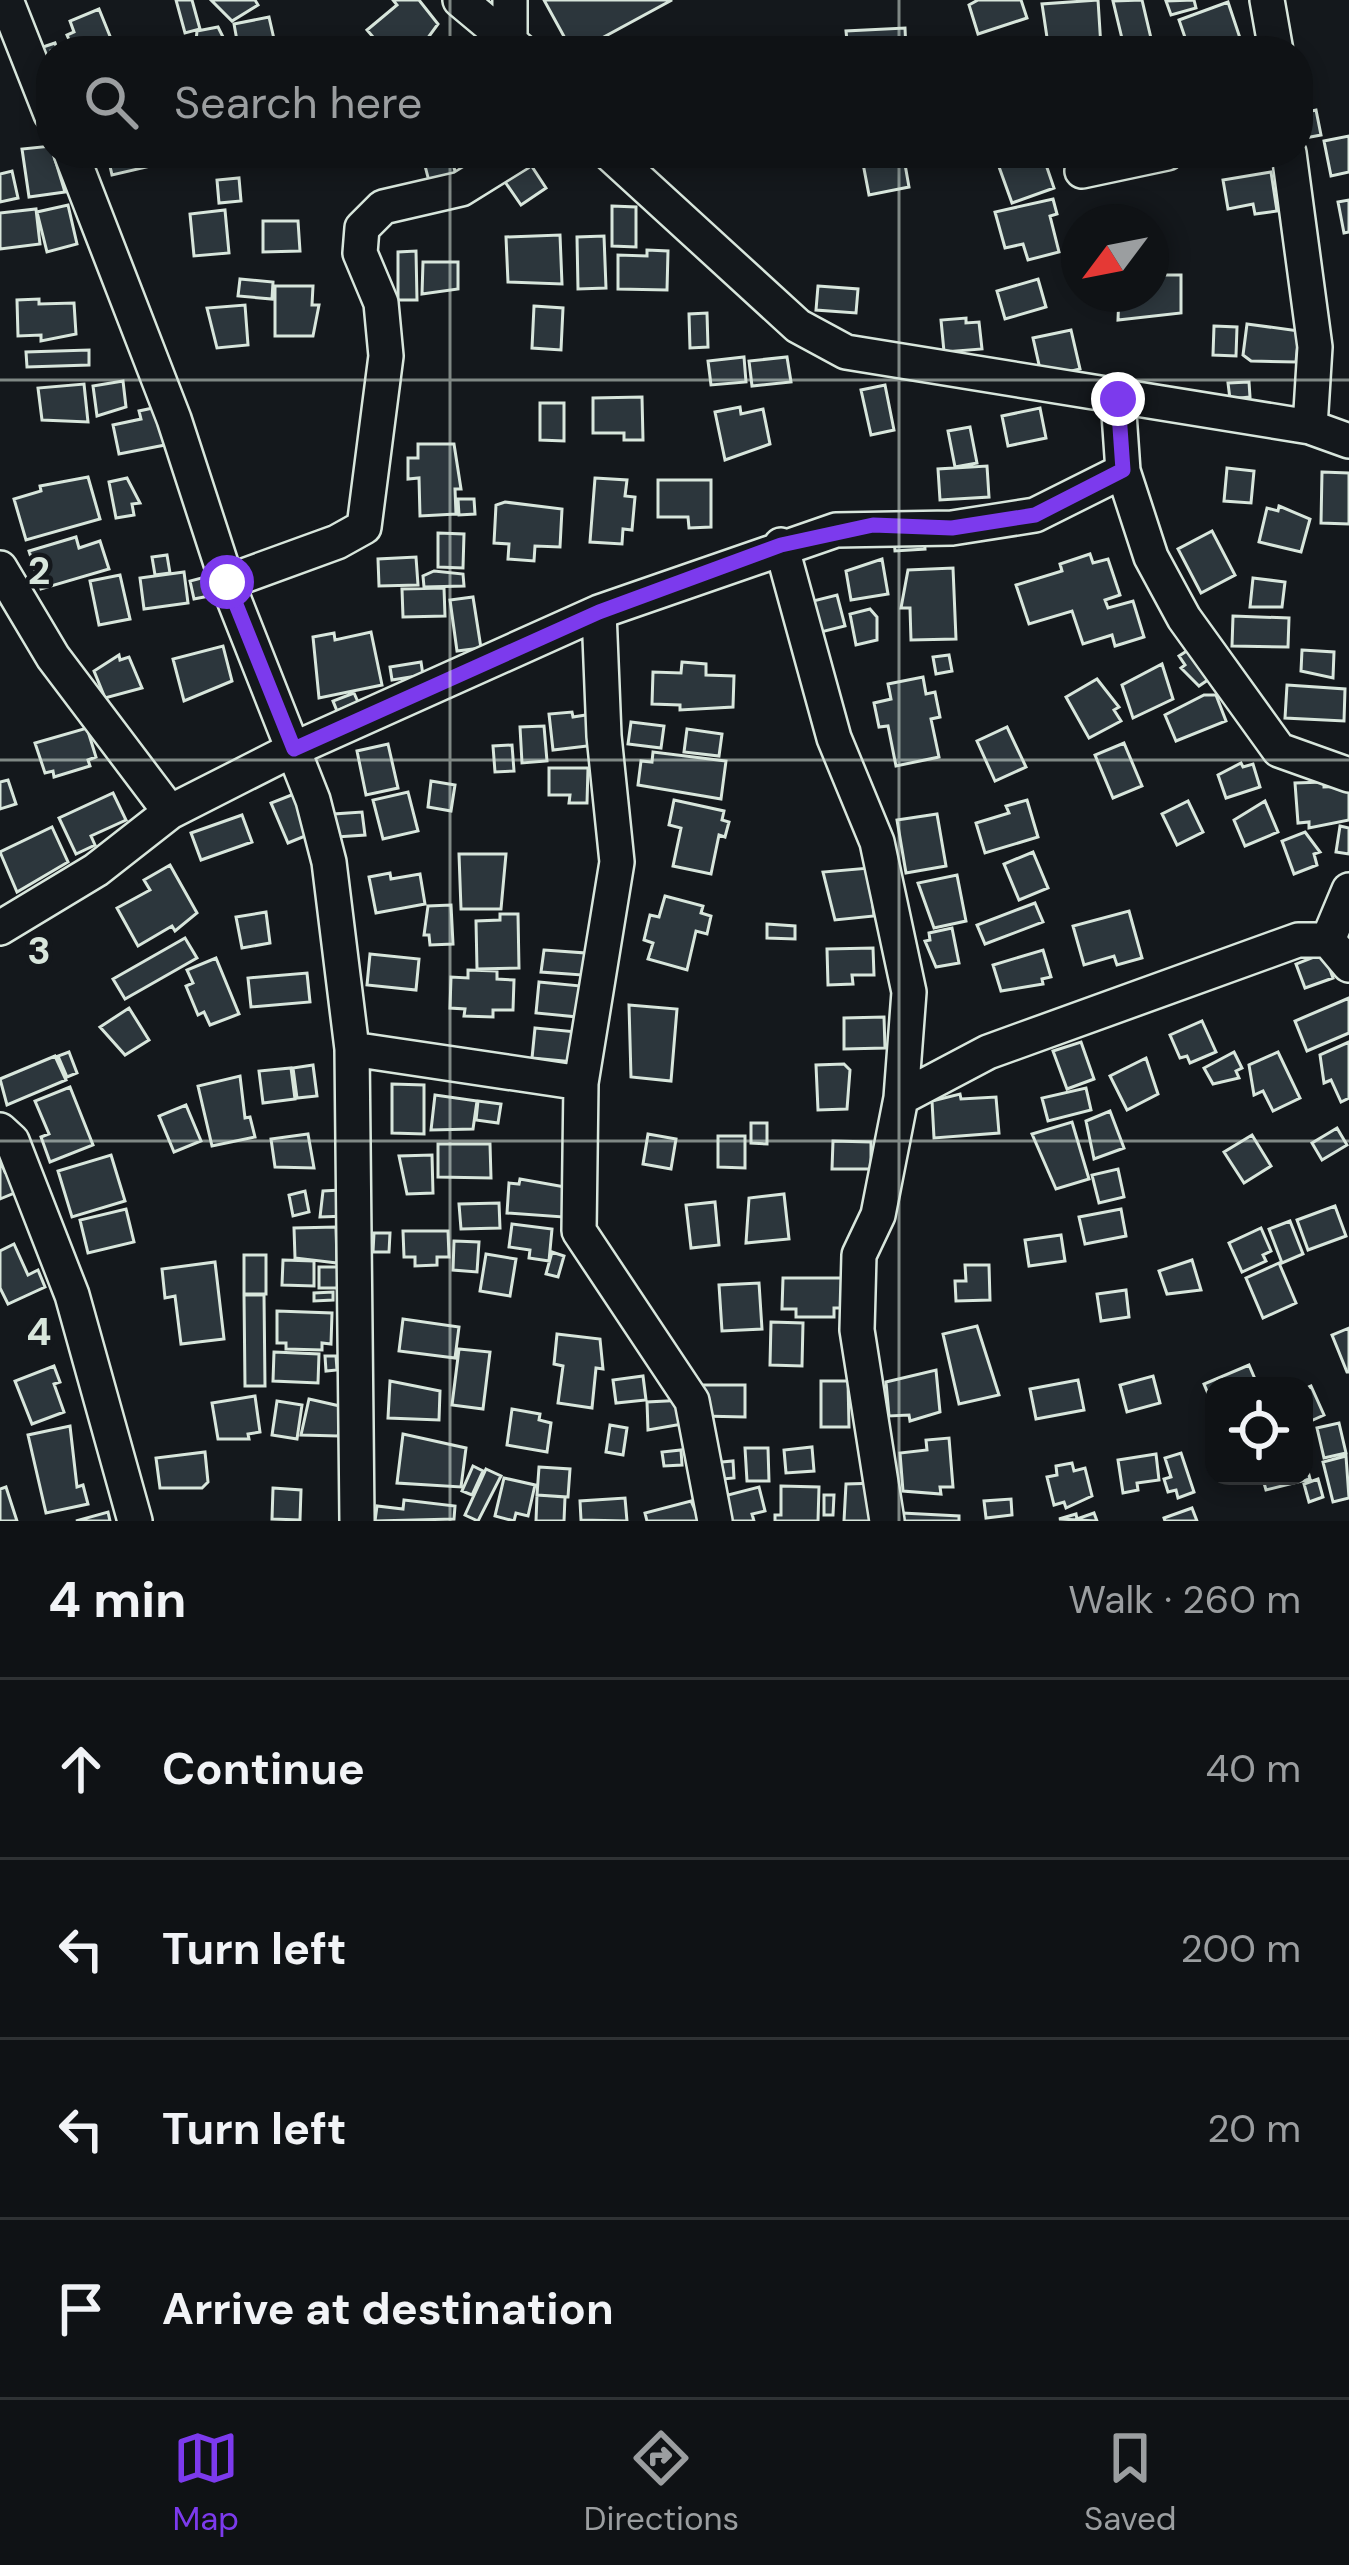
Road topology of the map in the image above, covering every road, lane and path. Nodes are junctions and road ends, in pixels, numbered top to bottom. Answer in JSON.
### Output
{"nodes":[{"id":1,"x":6,"y":0,"type":"edge"},
{"id":2,"x":460,"y":0,"type":"edge"},
{"id":3,"x":509,"y":0,"type":"edge"},
{"id":4,"x":1268,"y":0,"type":"edge"},
{"id":5,"x":504,"y":36,"type":"edge"},
{"id":6,"x":514,"y":36,"type":"edge"},
{"id":7,"x":1274,"y":36,"type":"edge"},
{"id":8,"x":36,"y":76,"type":"edge"},
{"id":9,"x":77,"y":168,"type":"edge"},
{"id":10,"x":495,"y":168,"type":"edge"},
{"id":11,"x":624,"y":168,"type":"edge"},
{"id":12,"x":1096,"y":168,"type":"edge"},
{"id":13,"x":1290,"y":168,"type":"edge"},
{"id":14,"x":1082,"y":171,"type":"dead end"},
{"id":15,"x":1118,"y":399,"type":"junction"},
{"id":16,"x":1310,"y":427,"type":"junction"},
{"id":17,"x":1349,"y":441,"type":"edge"},
{"id":18,"x":1123,"y":470,"type":"junction"},
{"id":19,"x":781,"y":545,"type":"junction"},
{"id":20,"x":0,"y":568,"type":"edge"},
{"id":21,"x":227,"y":582,"type":"junction"},
{"id":22,"x":599,"y":612,"type":"junction"},
{"id":23,"x":294,"y":749,"type":"junction"},
{"id":24,"x":1349,"y":775,"type":"edge"},
{"id":25,"x":170,"y":812,"type":"junction"},
{"id":26,"x":1349,"y":890,"type":"edge"},
{"id":27,"x":0,"y":928,"type":"edge"},
{"id":28,"x":1339,"y":953,"type":"edge"},
{"id":29,"x":352,"y":1049,"type":"junction"},
{"id":30,"x":581,"y":1083,"type":"junction"},
{"id":31,"x":901,"y":1097,"type":"junction"},
{"id":32,"x":0,"y":1130,"type":"edge"},
{"id":33,"x":135,"y":1521,"type":"edge"},
{"id":34,"x":357,"y":1521,"type":"edge"},
{"id":35,"x":715,"y":1521,"type":"edge"},
{"id":36,"x":887,"y":1521,"type":"edge"}],
"edges":[{"from":1,"to":8,"type":"street"},
{"from":2,"to":5,"type":"street"},
{"from":3,"to":6,"type":"street"},
{"from":4,"to":7,"type":"street"},
{"from":9,"to":21,"type":"street"},
{"from":10,"to":21,"type":"street"},
{"from":11,"to":15,"type":"street"},
{"from":12,"to":14,"type":"street"},
{"from":13,"to":16,"type":"street"},
{"from":15,"to":16,"type":"street"},
{"from":15,"to":18,"type":"street"},
{"from":16,"to":17,"type":"street"},
{"from":18,"to":19,"type":"street"},
{"from":18,"to":24,"type":"street"},
{"from":19,"to":22,"type":"street"},
{"from":19,"to":31,"type":"street"},
{"from":20,"to":25,"type":"street"},
{"from":21,"to":23,"type":"street"},
{"from":22,"to":23,"type":"street"},
{"from":22,"to":30,"type":"street"},
{"from":23,"to":25,"type":"street"},
{"from":23,"to":29,"type":"street"},
{"from":25,"to":27,"type":"street"},
{"from":26,"to":28,"type":"street"},
{"from":28,"to":31,"type":"street"},
{"from":29,"to":30,"type":"street"},
{"from":29,"to":34,"type":"street"},
{"from":30,"to":35,"type":"street"},
{"from":31,"to":36,"type":"street"},
{"from":32,"to":33,"type":"street"}]}
